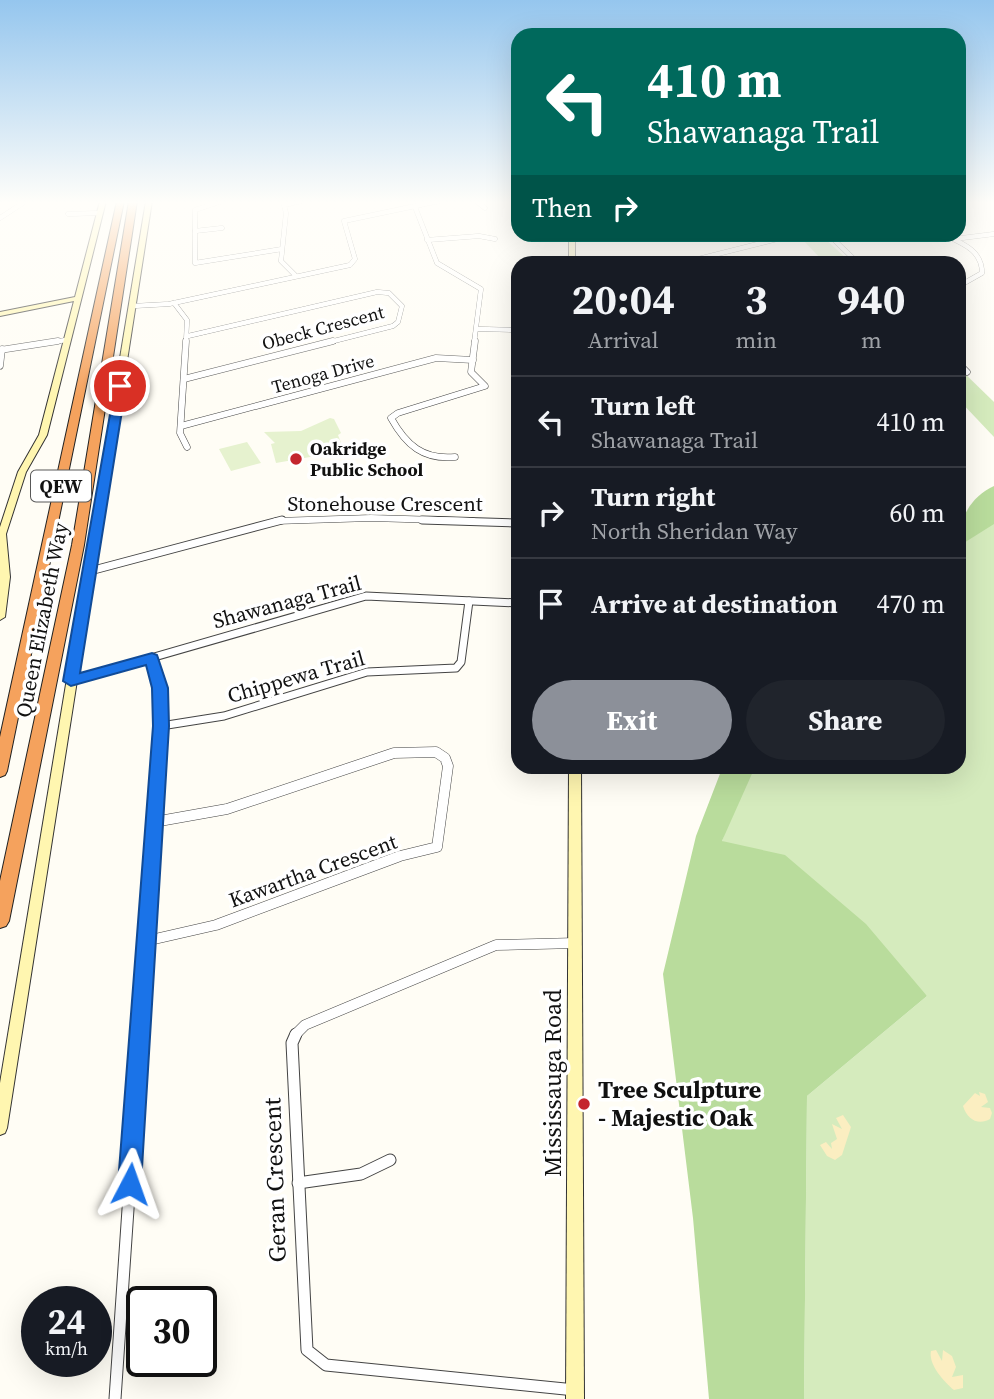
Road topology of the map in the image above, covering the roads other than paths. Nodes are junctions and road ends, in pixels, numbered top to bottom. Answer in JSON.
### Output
{"nodes":[{"id":1,"x":86,"y":266,"type":"edge"},
{"id":2,"x":107,"y":266,"type":"edge"},
{"id":3,"x":123,"y":266,"type":"edge"},
{"id":4,"x":139,"y":266,"type":"edge"},
{"id":5,"x":286,"y":266,"type":"edge"},
{"id":6,"x":332,"y":266,"type":"edge"},
{"id":7,"x":444,"y":266,"type":"edge"},
{"id":8,"x":983,"y":266,"type":"edge"},
{"id":9,"x":295,"y":275,"type":"junction"},
{"id":10,"x":966,"y":282,"type":"edge"},
{"id":11,"x":78,"y":298,"type":"junction"},
{"id":12,"x":174,"y":303,"type":"junction"},
{"id":13,"x":133,"y":306,"type":"junction"},
{"id":14,"x":0,"y":314,"type":"edge"},
{"id":15,"x":477,"y":329,"type":"junction"},
{"id":16,"x":511,"y":330,"type":"edge"},
{"id":17,"x":188,"y":336,"type":"junction"},
{"id":18,"x":66,"y":340,"type":"junction"},
{"id":19,"x":1,"y":350,"type":"edge"},
{"id":20,"x":473,"y":360,"type":"junction"},
{"id":21,"x":0,"y":366,"type":"edge"},
{"id":22,"x":184,"y":379,"type":"junction"},
{"id":23,"x":181,"y":426,"type":"junction"},
{"id":24,"x":187,"y":447,"type":"dead end"},
{"id":25,"x":455,"y":457,"type":"dead end"},
{"id":26,"x":511,"y":523,"type":"edge"},
{"id":27,"x":90,"y":571,"type":"junction"},
{"id":28,"x":469,"y":601,"type":"junction"},
{"id":29,"x":511,"y":603,"type":"edge"},
{"id":30,"x":0,"y":617,"type":"edge"},
{"id":31,"x":152,"y":658,"type":"junction"},
{"id":32,"x":71,"y":681,"type":"junction"},
{"id":33,"x":161,"y":726,"type":"junction"},
{"id":34,"x":0,"y":771,"type":"edge"},
{"id":35,"x":575,"y":774,"type":"edge"},
{"id":36,"x":155,"y":822,"type":"junction"},
{"id":37,"x":0,"y":921,"type":"edge"},
{"id":38,"x":146,"y":942,"type":"junction"},
{"id":39,"x":576,"y":943,"type":"junction"},
{"id":40,"x":0,"y":1128,"type":"edge"},
{"id":41,"x":390,"y":1160,"type":"dead end"},
{"id":42,"x":298,"y":1183,"type":"junction"},
{"id":43,"x":575,"y":1395,"type":"edge"},
{"id":44,"x":115,"y":1399,"type":"edge"}],
"edges":[{"from":1,"to":11,"type":"street"},
{"from":2,"to":34,"type":"highway","name":"Queen Elizabeth Way","number":"QEW"},
{"from":3,"to":37,"type":"highway","name":"Queen Elizabeth Way","number":"QEW"},
{"from":4,"to":13,"type":"street"},
{"from":5,"to":9,"type":"street"},
{"from":6,"to":9,"type":"street"},
{"from":7,"to":15,"type":"street"},
{"from":8,"to":10,"type":"street"},
{"from":9,"to":12,"type":"street"},
{"from":11,"to":14,"type":"street"},
{"from":11,"to":18,"type":"street"},
{"from":12,"to":13,"type":"street"},
{"from":12,"to":17,"type":"street"},
{"from":13,"to":27,"type":"street"},
{"from":15,"to":16,"type":"street"},
{"from":15,"to":20,"type":"street"},
{"from":17,"to":22,"type":"street"},
{"from":17,"to":22,"type":"street","name":"Obeck Crescent"},
{"from":18,"to":19,"type":"street"},
{"from":18,"to":30,"type":"street"},
{"from":19,"to":21,"type":"street"},
{"from":20,"to":23,"type":"street","name":"Tenoga Drive"},
{"from":20,"to":25,"type":"street"},
{"from":22,"to":23,"type":"street"},
{"from":23,"to":24,"type":"street"},
{"from":26,"to":27,"type":"street","name":"Stonehouse Crescent"},
{"from":27,"to":32,"type":"street"},
{"from":28,"to":29,"type":"street","name":"Shawanaga Trail"},
{"from":28,"to":31,"type":"street","name":"Shawanaga Trail"},
{"from":28,"to":33,"type":"street","name":"Chippewa Trail"},
{"from":31,"to":32,"type":"street","name":"Shawanaga Trail"},
{"from":31,"to":33,"type":"street"},
{"from":32,"to":40,"type":"street"},
{"from":33,"to":36,"type":"street"},
{"from":35,"to":39,"type":"street","name":"Mississauga Road"},
{"from":36,"to":38,"type":"street"},
{"from":36,"to":38,"type":"street","name":"Kawartha Crescent"},
{"from":38,"to":44,"type":"street"},
{"from":39,"to":42,"type":"street","name":"Geran Crescent"},
{"from":39,"to":43,"type":"street","name":"Mississauga Road"},
{"from":41,"to":42,"type":"street"},
{"from":42,"to":43,"type":"street","name":"Geran Crescent"}]}
